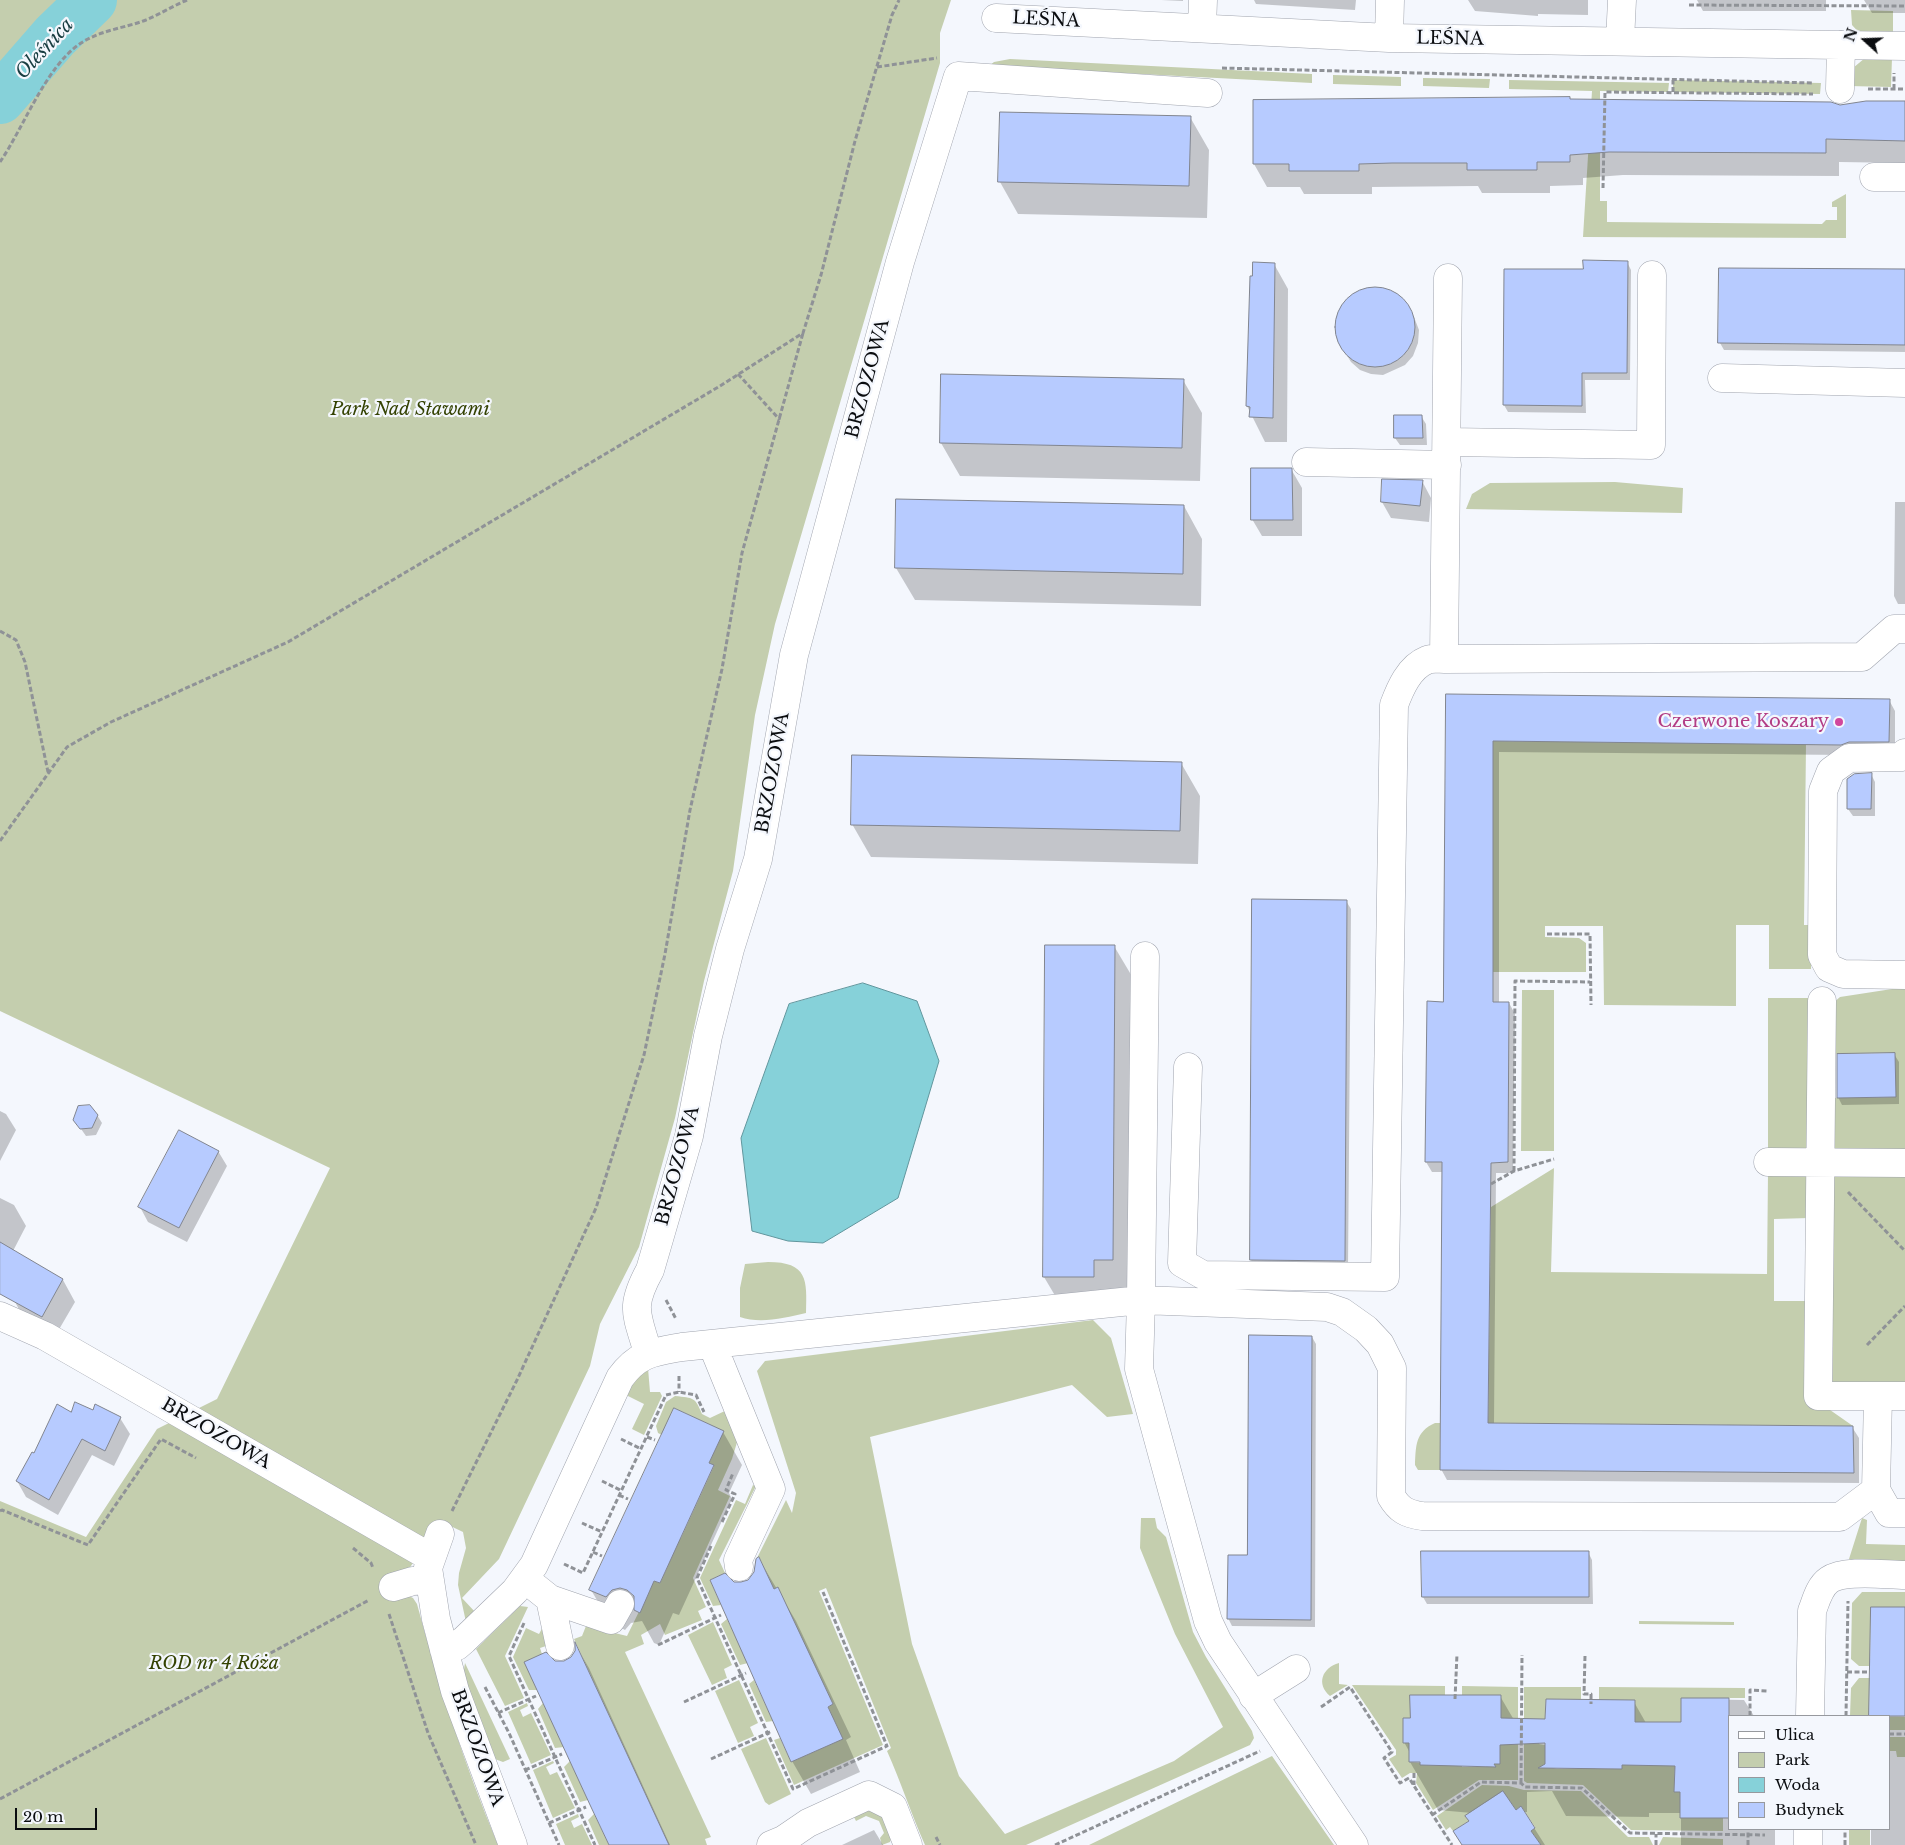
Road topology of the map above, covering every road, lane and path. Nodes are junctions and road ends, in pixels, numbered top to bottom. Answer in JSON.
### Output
{"nodes":[{"id":1,"x":187,"y":0,"type":"edge"},
{"id":2,"x":899,"y":0,"type":"edge"},
{"id":3,"x":1203,"y":0,"type":"edge"},
{"id":4,"x":1390,"y":0,"type":"edge"},
{"id":5,"x":1622,"y":0,"type":"edge"},
{"id":6,"x":1689,"y":5,"type":"dead end"},
{"id":7,"x":1905,"y":6,"type":"edge"},
{"id":8,"x":996,"y":18,"type":"dead end"},
{"id":9,"x":1202,"y":28,"type":"junction"},
{"id":10,"x":1389,"y":38,"type":"junction"},
{"id":11,"x":1620,"y":41,"type":"junction"},
{"id":12,"x":1841,"y":45,"type":"junction"},
{"id":13,"x":1905,"y":46,"type":"edge"},
{"id":14,"x":1212,"y":80,"type":"joint"},
{"id":15,"x":1673,"y":80,"type":"junction"},
{"id":16,"x":1840,"y":90,"type":"junction"},
{"id":17,"x":1905,"y":90,"type":"edge"},
{"id":18,"x":1673,"y":92,"type":"junction"},
{"id":19,"x":0,"y":162,"type":"edge"},
{"id":20,"x":1874,"y":177,"type":"dead end"},
{"id":21,"x":1905,"y":177,"type":"edge"},
{"id":22,"x":1603,"y":188,"type":"dead end"},
{"id":23,"x":1652,"y":275,"type":"dead end"},
{"id":24,"x":1448,"y":278,"type":"dead end"},
{"id":25,"x":803,"y":333,"type":"junction"},
{"id":26,"x":738,"y":374,"type":"junction"},
{"id":27,"x":1722,"y":378,"type":"dead end"},
{"id":28,"x":1905,"y":383,"type":"edge"},
{"id":29,"x":780,"y":420,"type":"junction"},
{"id":30,"x":1447,"y":454,"type":"junction"},
{"id":31,"x":1306,"y":462,"type":"dead end"},
{"id":32,"x":1905,"y":629,"type":"edge"},
{"id":33,"x":0,"y":631,"type":"edge"},
{"id":34,"x":1444,"y":659,"type":"junction"},
{"id":35,"x":1905,"y":753,"type":"edge"},
{"id":36,"x":48,"y":773,"type":"junction"},
{"id":37,"x":0,"y":842,"type":"edge"},
{"id":38,"x":1547,"y":934,"type":"dead end"},
{"id":39,"x":1145,"y":956,"type":"dead end"},
{"id":40,"x":1905,"y":975,"type":"edge"},
{"id":41,"x":1590,"y":982,"type":"junction"},
{"id":42,"x":1822,"y":1001,"type":"dead end"},
{"id":43,"x":1591,"y":1005,"type":"dead end"},
{"id":44,"x":1188,"y":1067,"type":"dead end"},
{"id":45,"x":1554,"y":1159,"type":"dead end"},
{"id":46,"x":1768,"y":1162,"type":"dead end"},
{"id":47,"x":1822,"y":1163,"type":"junction"},
{"id":48,"x":1905,"y":1163,"type":"edge"},
{"id":49,"x":1514,"y":1171,"type":"junction"},
{"id":50,"x":1491,"y":1184,"type":"dead end"},
{"id":51,"x":1905,"y":1251,"type":"edge"},
{"id":52,"x":1141,"y":1300,"type":"junction"},
{"id":53,"x":1905,"y":1306,"type":"edge"},
{"id":54,"x":0,"y":1316,"type":"edge"},
{"id":55,"x":712,"y":1344,"type":"junction"},
{"id":56,"x":1867,"y":1346,"type":"dead end"},
{"id":57,"x":648,"y":1353,"type":"junction"},
{"id":58,"x":1878,"y":1396,"type":"junction"},
{"id":59,"x":1905,"y":1396,"type":"edge"},
{"id":60,"x":647,"y":1436,"type":"dead end"},
{"id":61,"x":750,"y":1436,"type":"junction"},
{"id":62,"x":655,"y":1440,"type":"dead end"},
{"id":63,"x":203,"y":1461,"type":"dead end"},
{"id":64,"x":1876,"y":1490,"type":"junction"},
{"id":65,"x":620,"y":1495,"type":"dead end"},
{"id":66,"x":628,"y":1499,"type":"dead end"},
{"id":67,"x":0,"y":1511,"type":"edge"},
{"id":68,"x":1905,"y":1513,"type":"edge"},
{"id":69,"x":720,"y":1527,"type":"dead end"},
{"id":70,"x":712,"y":1544,"type":"dead end"},
{"id":71,"x":352,"y":1546,"type":"dead end"},
{"id":72,"x":593,"y":1552,"type":"dead end"},
{"id":73,"x":602,"y":1556,"type":"dead end"},
{"id":74,"x":433,"y":1557,"type":"junction"},
{"id":75,"x":739,"y":1566,"type":"dead end"},
{"id":76,"x":1905,"y":1575,"type":"edge"},
{"id":77,"x":525,"y":1579,"type":"junction"},
{"id":78,"x":388,"y":1590,"type":"junction"},
{"id":79,"x":823,"y":1592,"type":"dead end"},
{"id":80,"x":1854,"y":1594,"type":"dead end"},
{"id":81,"x":550,"y":1599,"type":"junction"},
{"id":82,"x":620,"y":1604,"type":"dead end"},
{"id":83,"x":721,"y":1615,"type":"dead end"},
{"id":84,"x":715,"y":1618,"type":"junction"},
{"id":85,"x":658,"y":1645,"type":"dead end"},
{"id":86,"x":560,"y":1646,"type":"dead end"},
{"id":87,"x":444,"y":1650,"type":"junction"},
{"id":88,"x":1457,"y":1654,"type":"dead end"},
{"id":89,"x":1522,"y":1655,"type":"dead end"},
{"id":90,"x":1585,"y":1656,"type":"dead end"},
{"id":91,"x":1296,"y":1669,"type":"dead end"},
{"id":92,"x":1847,"y":1672,"type":"junction"},
{"id":93,"x":1870,"y":1672,"type":"dead end"},
{"id":94,"x":746,"y":1673,"type":"dead end"},
{"id":95,"x":741,"y":1675,"type":"junction"},
{"id":96,"x":481,"y":1678,"type":"dead end"},
{"id":97,"x":1767,"y":1691,"type":"dead end"},
{"id":98,"x":536,"y":1696,"type":"dead end"},
{"id":99,"x":1253,"y":1696,"type":"junction"},
{"id":100,"x":1455,"y":1699,"type":"dead end"},
{"id":101,"x":684,"y":1702,"type":"dead end"},
{"id":102,"x":1591,"y":1704,"type":"dead end"},
{"id":103,"x":1320,"y":1707,"type":"dead end"},
{"id":104,"x":498,"y":1713,"type":"junction"},
{"id":105,"x":1750,"y":1715,"type":"edge"},
{"id":106,"x":1810,"y":1715,"type":"edge"},
{"id":107,"x":1846,"y":1715,"type":"edge"},
{"id":108,"x":772,"y":1731,"type":"dead end"},
{"id":109,"x":768,"y":1733,"type":"junction"},
{"id":110,"x":1890,"y":1734,"type":"edge"},
{"id":111,"x":1905,"y":1734,"type":"edge"},
{"id":112,"x":1283,"y":1741,"type":"junction"},
{"id":113,"x":562,"y":1754,"type":"dead end"},
{"id":114,"x":710,"y":1759,"type":"dead end"},
{"id":115,"x":525,"y":1770,"type":"junction"},
{"id":116,"x":1414,"y":1773,"type":"dead end"},
{"id":117,"x":1521,"y":1783,"type":"junction"},
{"id":118,"x":1414,"y":1787,"type":"junction"},
{"id":119,"x":0,"y":1799,"type":"edge"},
{"id":120,"x":586,"y":1807,"type":"dead end"},
{"id":121,"x":1432,"y":1815,"type":"junction"},
{"id":122,"x":549,"y":1824,"type":"junction"},
{"id":123,"x":1748,"y":1830,"type":"edge"},
{"id":124,"x":1808,"y":1830,"type":"edge"},
{"id":125,"x":1845,"y":1830,"type":"edge"},
{"id":126,"x":1656,"y":1834,"type":"junction"},
{"id":127,"x":1748,"y":1835,"type":"junction"},
{"id":128,"x":1764,"y":1835,"type":"dead end"},
{"id":129,"x":476,"y":1845,"type":"edge"},
{"id":130,"x":513,"y":1845,"type":"edge"},
{"id":131,"x":559,"y":1845,"type":"edge"},
{"id":132,"x":771,"y":1845,"type":"edge"},
{"id":133,"x":908,"y":1845,"type":"edge"},
{"id":134,"x":1055,"y":1845,"type":"edge"},
{"id":135,"x":1354,"y":1845,"type":"edge"},
{"id":136,"x":1452,"y":1845,"type":"edge"},
{"id":137,"x":1656,"y":1845,"type":"edge"},
{"id":138,"x":1748,"y":1845,"type":"edge"},
{"id":139,"x":1808,"y":1845,"type":"edge"},
{"id":140,"x":1845,"y":1845,"type":"edge"}],
"edges":[{"from":1,"to":19,"type":"path"},
{"from":2,"to":25,"type":"path"},
{"from":3,"to":9,"type":"street"},
{"from":4,"to":10,"type":"street"},
{"from":5,"to":11,"type":"street"},
{"from":6,"to":7,"type":"path"},
{"from":8,"to":9,"type":"street","name":"LEŚNA"},
{"from":9,"to":10,"type":"street","name":"LEŚNA"},
{"from":10,"to":11,"type":"street","name":"LEŚNA"},
{"from":11,"to":12,"type":"street","name":"LEŚNA"},
{"from":12,"to":13,"type":"street","name":"LEŚNA"},
{"from":12,"to":16,"type":"street"},
{"from":14,"to":15,"type":"path"},
{"from":14,"to":57,"type":"street","name":"BRZOZOWA"},
{"from":15,"to":16,"type":"path"},
{"from":15,"to":18,"type":"path"},
{"from":16,"to":17,"type":"path"},
{"from":16,"to":18,"type":"path"},
{"from":18,"to":22,"type":"path"},
{"from":20,"to":21,"type":"street"},
{"from":23,"to":30,"type":"street"},
{"from":24,"to":30,"type":"street"},
{"from":25,"to":26,"type":"path"},
{"from":25,"to":29,"type":"path"},
{"from":26,"to":29,"type":"path"},
{"from":26,"to":36,"type":"path"},
{"from":27,"to":28,"type":"street"},
{"from":29,"to":74,"type":"path"},
{"from":30,"to":31,"type":"street"},
{"from":30,"to":34,"type":"street"},
{"from":32,"to":34,"type":"street"},
{"from":33,"to":36,"type":"path"},
{"from":34,"to":44,"type":"street"},
{"from":35,"to":40,"type":"street"},
{"from":36,"to":37,"type":"path"},
{"from":38,"to":41,"type":"path"},
{"from":39,"to":52,"type":"street"},
{"from":41,"to":43,"type":"path"},
{"from":41,"to":49,"type":"path"},
{"from":42,"to":47,"type":"street"},
{"from":45,"to":49,"type":"path"},
{"from":46,"to":47,"type":"street"},
{"from":47,"to":48,"type":"street"},
{"from":47,"to":51,"type":"path"},
{"from":47,"to":58,"type":"street"},
{"from":49,"to":50,"type":"path"},
{"from":52,"to":55,"type":"street"},
{"from":52,"to":64,"type":"street"},
{"from":52,"to":99,"type":"street"},
{"from":53,"to":56,"type":"path"},
{"from":54,"to":74,"type":"street","name":"BRZOZOWA"},
{"from":55,"to":57,"type":"street"},
{"from":55,"to":61,"type":"street"},
{"from":57,"to":77,"type":"street"},
{"from":58,"to":59,"type":"street"},
{"from":58,"to":64,"type":"street"},
{"from":60,"to":62,"type":"path"},
{"from":61,"to":69,"type":"path"},
{"from":61,"to":75,"type":"street"},
{"from":63,"to":67,"type":"path"},
{"from":64,"to":68,"type":"street"},
{"from":65,"to":66,"type":"path"},
{"from":70,"to":84,"type":"path"},
{"from":71,"to":78,"type":"path"},
{"from":72,"to":73,"type":"path"},
{"from":74,"to":78,"type":"street"},
{"from":74,"to":87,"type":"street","name":"BRZOZOWA"},
{"from":76,"to":106,"type":"street"},
{"from":77,"to":81,"type":"street"},
{"from":77,"to":87,"type":"street"},
{"from":78,"to":119,"type":"path"},
{"from":78,"to":129,"type":"path"},
{"from":79,"to":109,"type":"path"},
{"from":80,"to":92,"type":"path"},
{"from":81,"to":82,"type":"street"},
{"from":81,"to":86,"type":"street"},
{"from":83,"to":84,"type":"path"},
{"from":84,"to":85,"type":"path"},
{"from":84,"to":95,"type":"path"},
{"from":87,"to":130,"type":"street","name":"BRZOZOWA"},
{"from":88,"to":100,"type":"path"},
{"from":89,"to":117,"type":"path"},
{"from":90,"to":102,"type":"path"},
{"from":91,"to":99,"type":"street"},
{"from":92,"to":93,"type":"path"},
{"from":92,"to":107,"type":"path"},
{"from":94,"to":95,"type":"path"},
{"from":95,"to":101,"type":"path"},
{"from":95,"to":109,"type":"path"},
{"from":96,"to":104,"type":"path"},
{"from":97,"to":105,"type":"path"},
{"from":98,"to":104,"type":"path"},
{"from":99,"to":112,"type":"street"},
{"from":103,"to":118,"type":"path"},
{"from":104,"to":115,"type":"path"},
{"from":108,"to":109,"type":"path"},
{"from":109,"to":114,"type":"path"},
{"from":110,"to":111,"type":"path"},
{"from":112,"to":134,"type":"path"},
{"from":112,"to":135,"type":"street"},
{"from":113,"to":115,"type":"path"},
{"from":115,"to":122,"type":"path"},
{"from":116,"to":118,"type":"path"},
{"from":117,"to":121,"type":"path"},
{"from":117,"to":126,"type":"path"},
{"from":118,"to":121,"type":"path"},
{"from":120,"to":122,"type":"path"},
{"from":121,"to":136,"type":"path"},
{"from":122,"to":131,"type":"path"},
{"from":123,"to":127,"type":"path"},
{"from":124,"to":139,"type":"street"},
{"from":125,"to":140,"type":"path"},
{"from":126,"to":127,"type":"path"},
{"from":126,"to":137,"type":"path"},
{"from":127,"to":128,"type":"path"},
{"from":127,"to":138,"type":"path"},
{"from":132,"to":133,"type":"street"}]}
